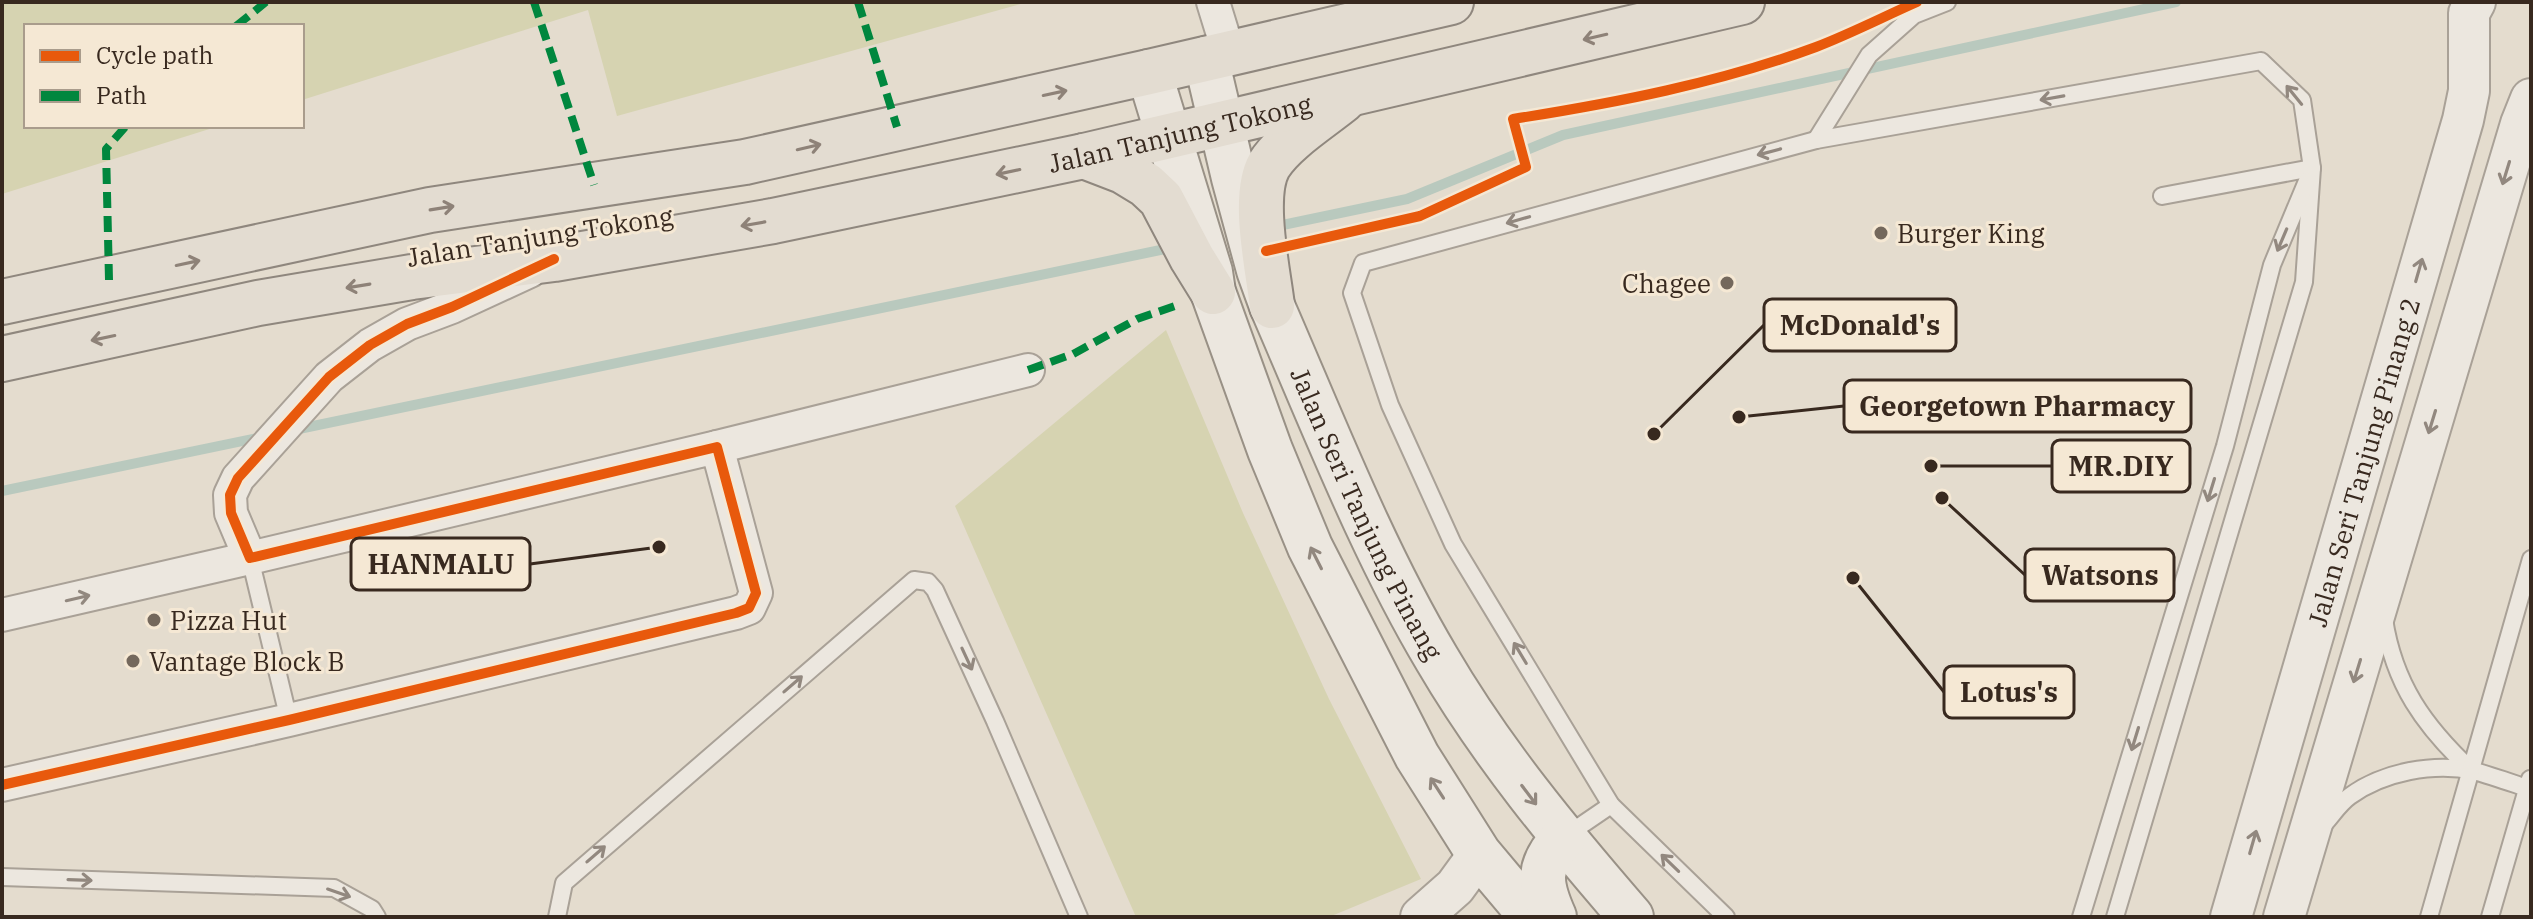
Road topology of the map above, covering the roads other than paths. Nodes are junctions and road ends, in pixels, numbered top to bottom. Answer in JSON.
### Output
{"nodes":[{"id":1,"x":1213,"y":2,"type":"edge"},
{"id":2,"x":1451,"y":2,"type":"edge"},
{"id":3,"x":1742,"y":2,"type":"edge"},
{"id":4,"x":1947,"y":2,"type":"edge"},
{"id":5,"x":2475,"y":2,"type":"edge"},
{"id":6,"x":1217,"y":56,"type":"junction"},
{"id":7,"x":1149,"y":72,"type":"junction"},
{"id":8,"x":1351,"y":93,"type":"junction"},
{"id":9,"x":2531,"y":99,"type":"edge"},
{"id":10,"x":1222,"y":122,"type":"junction"},
{"id":11,"x":1168,"y":136,"type":"junction"},
{"id":12,"x":1816,"y":140,"type":"junction"},
{"id":13,"x":1084,"y":156,"type":"junction"},
{"id":14,"x":2312,"y":168,"type":"junction"},
{"id":15,"x":1252,"y":172,"type":"junction"},
{"id":16,"x":1172,"y":194,"type":"junction"},
{"id":17,"x":2162,"y":196,"type":"dead end"},
{"id":18,"x":554,"y":259,"type":"junction"},
{"id":19,"x":2,"y":302,"type":"edge"},
{"id":20,"x":2,"y":359,"type":"edge"},
{"id":21,"x":1028,"y":370,"type":"dead end"},
{"id":22,"x":717,"y":447,"type":"junction"},
{"id":23,"x":250,"y":558,"type":"junction"},
{"id":24,"x":2531,"y":559,"type":"edge"},
{"id":25,"x":2380,"y":594,"type":"junction"},
{"id":26,"x":2,"y":615,"type":"edge"},
{"id":27,"x":289,"y":720,"type":"junction"},
{"id":28,"x":2471,"y":770,"type":"junction"},
{"id":29,"x":2529,"y":783,"type":"edge"},
{"id":30,"x":2,"y":785,"type":"edge"},
{"id":31,"x":1611,"y":805,"type":"junction"},
{"id":32,"x":1563,"y":838,"type":"junction"},
{"id":33,"x":2306,"y":845,"type":"junction"},
{"id":34,"x":1479,"y":854,"type":"junction"},
{"id":35,"x":2,"y":877,"type":"edge"},
{"id":36,"x":377,"y":917,"type":"edge"},
{"id":37,"x":557,"y":917,"type":"edge"},
{"id":38,"x":1079,"y":917,"type":"edge"},
{"id":39,"x":1421,"y":917,"type":"edge"},
{"id":40,"x":1532,"y":917,"type":"edge"},
{"id":41,"x":1554,"y":917,"type":"edge"},
{"id":42,"x":1631,"y":917,"type":"edge"},
{"id":43,"x":1726,"y":917,"type":"edge"},
{"id":44,"x":2081,"y":917,"type":"edge"},
{"id":45,"x":2115,"y":917,"type":"edge"},
{"id":46,"x":2231,"y":917,"type":"edge"},
{"id":47,"x":2284,"y":917,"type":"edge"},
{"id":48,"x":2429,"y":917,"type":"edge"},
{"id":49,"x":2490,"y":917,"type":"edge"}],
"edges":[{"from":1,"to":6,"type":"street"},
{"from":2,"to":6,"type":"main road","name":"Jalan Tanjung Tokong"},
{"from":3,"to":8,"type":"main road","name":"Jalan Tanjung Tokong","one_way":true},
{"from":4,"to":12,"type":"lane"},
{"from":46,"to":5,"type":"street","name":"Jalan Seri Tanjung Pinang 2","one_way":true},
{"from":6,"to":7,"type":"main road","name":"Jalan Tanjung Tokong"},
{"from":6,"to":10,"type":"main road"},
{"from":7,"to":11,"type":"main road"},
{"from":19,"to":7,"type":"main road","name":"Jalan Tanjung Tokong","one_way":true},
{"from":8,"to":10,"type":"main road","name":"Jalan Tanjung Tokong"},
{"from":8,"to":15,"type":"main road"},
{"from":9,"to":25,"type":"street","name":"Jalan Seri Tanjung Pinang 2","one_way":true},
{"from":10,"to":11,"type":"main road","name":"Jalan Tanjung Tokong"},
{"from":10,"to":15,"type":"main road"},
{"from":11,"to":13,"type":"main road","name":"Jalan Tanjung Tokong"},
{"from":11,"to":16,"type":"main road"},
{"from":14,"to":12,"type":"lane","one_way":true},
{"from":12,"to":31,"type":"lane"},
{"from":13,"to":16,"type":"main road"},
{"from":13,"to":18,"type":"main road","name":"Jalan Tanjung Tokong","one_way":true},
{"from":14,"to":17,"type":"lane"},
{"from":14,"to":44,"type":"lane","one_way":true},
{"from":14,"to":45,"type":"lane"},
{"from":15,"to":32,"type":"main road","name":"Jalan Seri Tanjung Pinang","one_way":true},
{"from":34,"to":16,"type":"main road","one_way":true},
{"from":18,"to":20,"type":"main road","name":"Jalan Tanjung Tokong","one_way":true},
{"from":18,"to":23,"type":"street"},
{"from":21,"to":22,"type":"street"},
{"from":22,"to":23,"type":"street"},
{"from":22,"to":27,"type":"street"},
{"from":26,"to":23,"type":"street","one_way":true},
{"from":23,"to":27,"type":"lane"},
{"from":24,"to":28,"type":"lane"},
{"from":25,"to":28,"type":"lane"},
{"from":25,"to":33,"type":"street","name":"Jalan Seri Tanjung Pinang 2","one_way":true},
{"from":27,"to":30,"type":"street"},
{"from":28,"to":29,"type":"lane"},
{"from":28,"to":33,"type":"lane"},
{"from":28,"to":48,"type":"lane"},
{"from":29,"to":49,"type":"lane"},
{"from":31,"to":32,"type":"lane"},
{"from":43,"to":31,"type":"lane","one_way":true},
{"from":32,"to":41,"type":"main road"},
{"from":32,"to":42,"type":"main road","name":"Jalan Seri Tanjung Pinang"},
{"from":33,"to":47,"type":"street","name":"Jalan Seri Tanjung Pinang 2"},
{"from":34,"to":39,"type":"street"},
{"from":34,"to":40,"type":"main road"},
{"from":35,"to":36,"type":"lane","one_way":true},
{"from":37,"to":38,"type":"lane","one_way":true}]}
